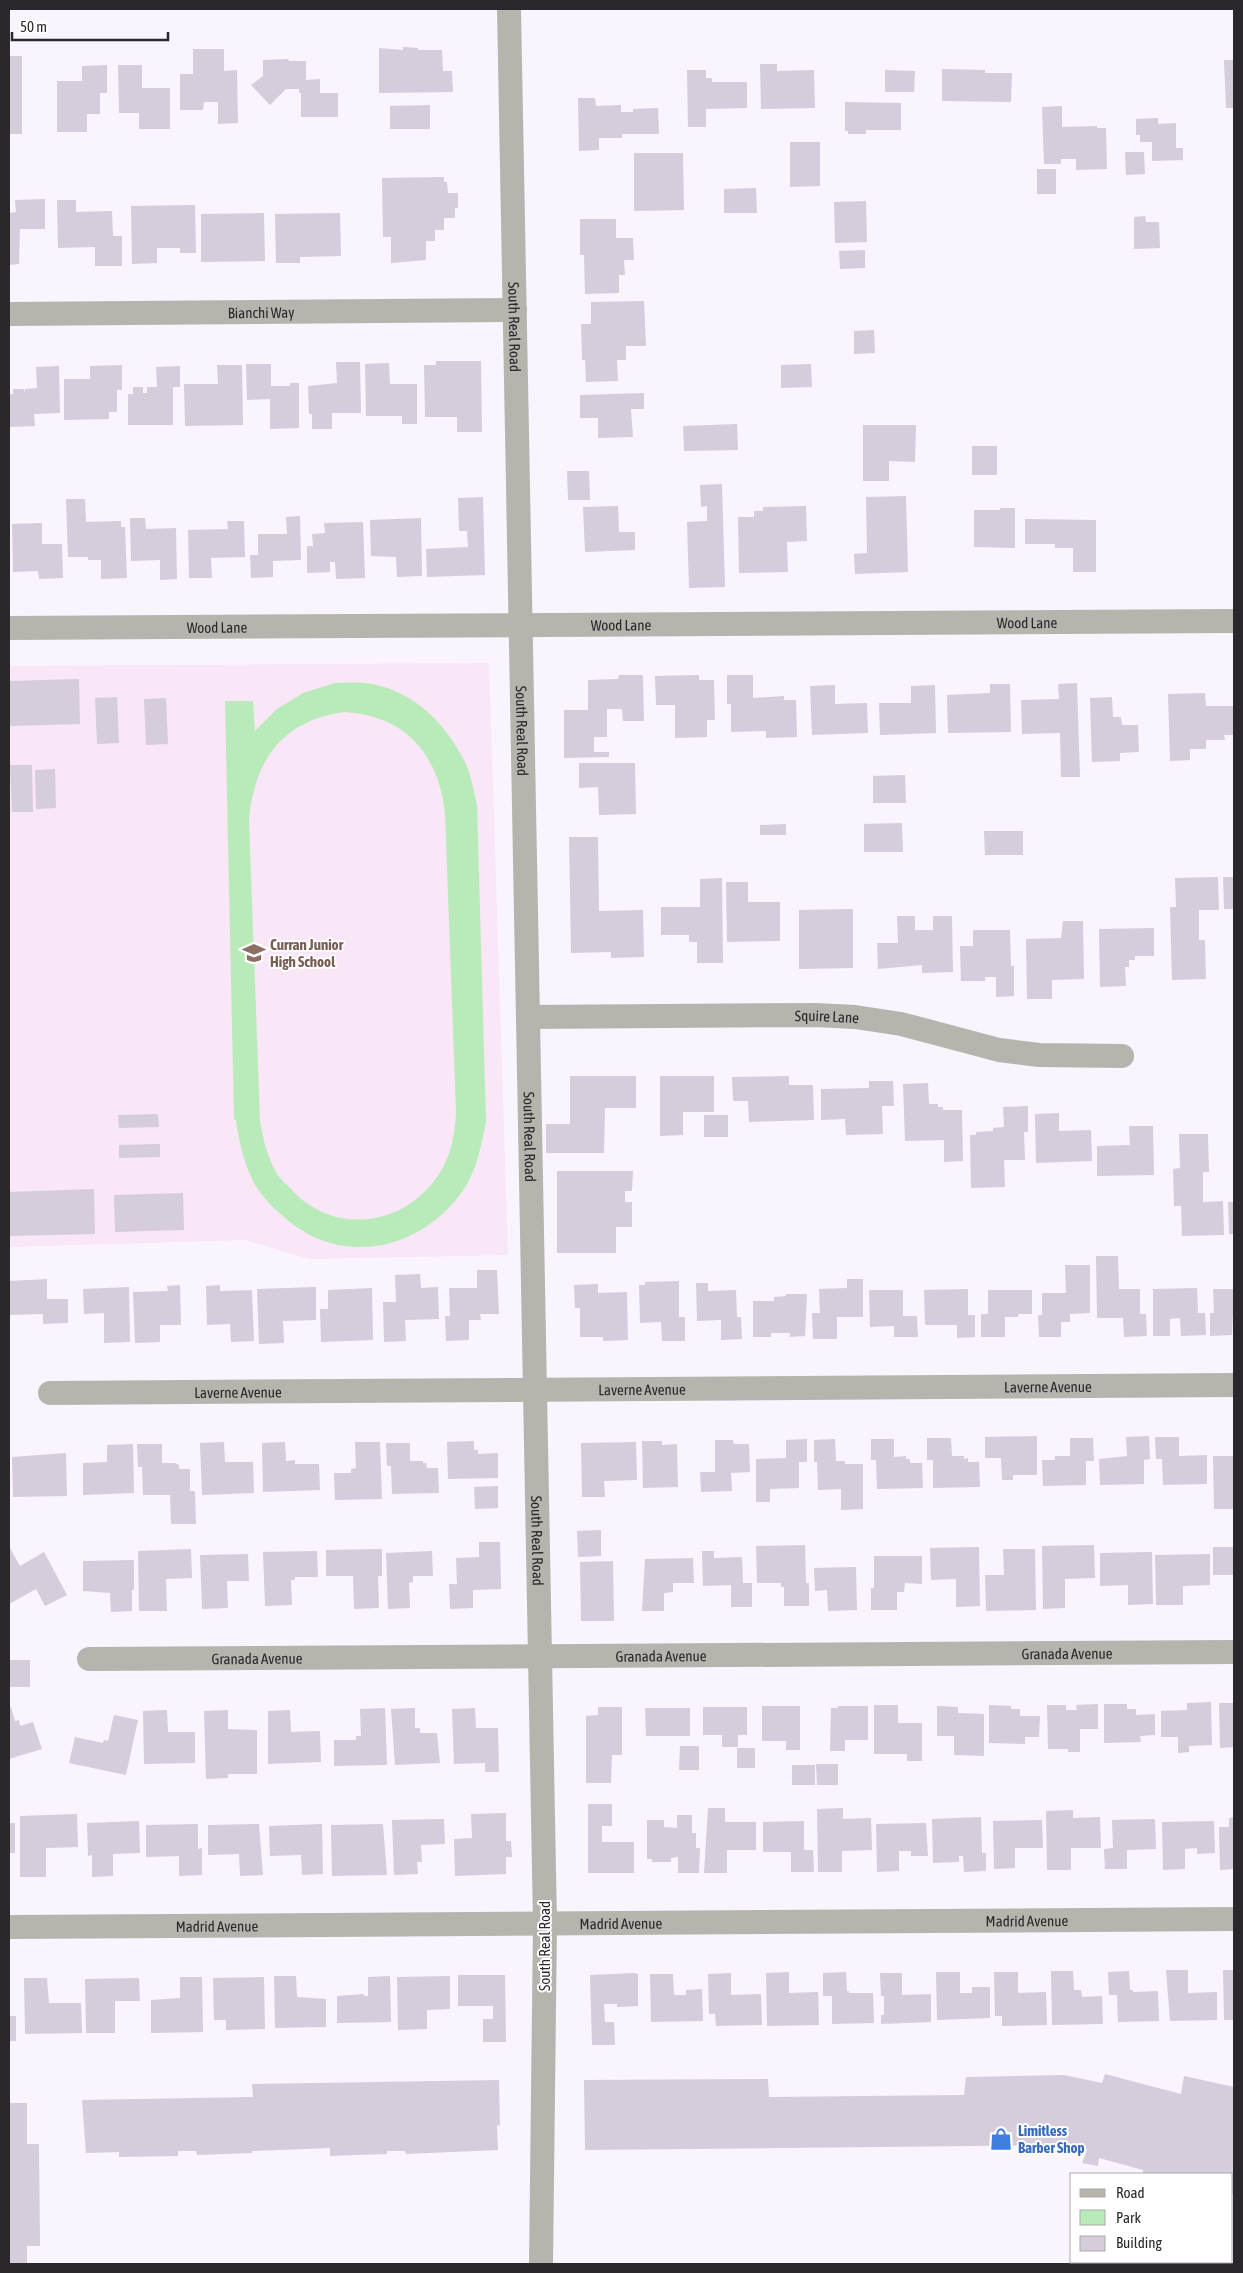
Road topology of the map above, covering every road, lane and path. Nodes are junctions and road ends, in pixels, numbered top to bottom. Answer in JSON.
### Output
{"nodes":[{"id":1,"x":510,"y":9,"type":"edge"},
{"id":2,"x":515,"y":310,"type":"junction"},
{"id":3,"x":9,"y":314,"type":"edge"},
{"id":4,"x":1234,"y":620,"type":"edge"},
{"id":5,"x":521,"y":626,"type":"junction"},
{"id":6,"x":9,"y":628,"type":"edge"},
{"id":7,"x":528,"y":1017,"type":"junction"},
{"id":8,"x":1122,"y":1056,"type":"dead end"},
{"id":9,"x":1234,"y":1385,"type":"edge"},
{"id":10,"x":535,"y":1389,"type":"junction"},
{"id":11,"x":50,"y":1393,"type":"dead end"},
{"id":12,"x":1234,"y":1652,"type":"edge"},
{"id":13,"x":540,"y":1656,"type":"junction"},
{"id":14,"x":90,"y":1659,"type":"dead end"},
{"id":15,"x":1234,"y":1919,"type":"edge"},
{"id":16,"x":544,"y":1923,"type":"junction"},
{"id":17,"x":9,"y":1927,"type":"edge"},
{"id":18,"x":541,"y":2264,"type":"edge"}],
"edges":[{"from":1,"to":2,"type":"street","name":"South Real Road"},
{"from":2,"to":3,"type":"street","name":"Bianchi Way"},
{"from":2,"to":5,"type":"street","name":"South Real Road"},
{"from":4,"to":5,"type":"street","name":"Wood Lane"},
{"from":5,"to":6,"type":"street","name":"Wood Lane"},
{"from":5,"to":7,"type":"street","name":"South Real Road"},
{"from":7,"to":8,"type":"street","name":"Squire Lane"},
{"from":7,"to":10,"type":"street","name":"South Real Road"},
{"from":9,"to":10,"type":"street","name":"Laverne Avenue"},
{"from":10,"to":11,"type":"street","name":"Laverne Avenue"},
{"from":10,"to":13,"type":"street","name":"South Real Road"},
{"from":12,"to":13,"type":"street","name":"Granada Avenue"},
{"from":13,"to":14,"type":"street","name":"Granada Avenue"},
{"from":13,"to":16,"type":"street","name":"South Real Road"},
{"from":15,"to":16,"type":"street","name":"Madrid Avenue"},
{"from":16,"to":17,"type":"street","name":"Madrid Avenue"},
{"from":16,"to":18,"type":"street","name":"South Real Road"}]}
